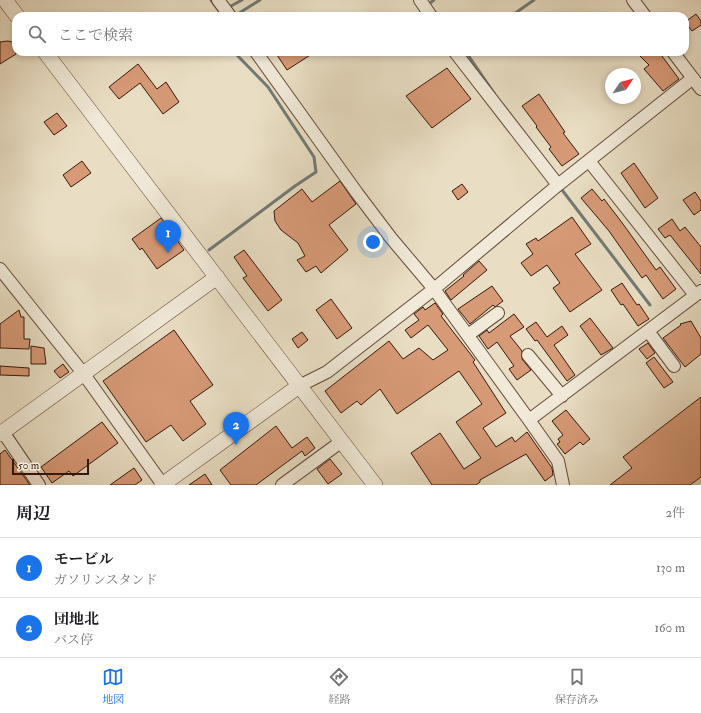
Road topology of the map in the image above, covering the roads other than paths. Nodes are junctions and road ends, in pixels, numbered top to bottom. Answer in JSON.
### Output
{"nodes":[{"id":1,"x":5,"y":0,"type":"edge"},
{"id":2,"x":218,"y":0,"type":"edge"},
{"id":3,"x":420,"y":0,"type":"edge"},
{"id":4,"x":632,"y":0,"type":"edge"},
{"id":5,"x":14,"y":12,"type":"edge"},
{"id":6,"x":227,"y":12,"type":"edge"},
{"id":7,"x":428,"y":12,"type":"edge"},
{"id":8,"x":642,"y":12,"type":"edge"},
{"id":9,"x":48,"y":56,"type":"edge"},
{"id":10,"x":259,"y":56,"type":"edge"},
{"id":11,"x":458,"y":56,"type":"edge"},
{"id":12,"x":675,"y":56,"type":"edge"},
{"id":13,"x":693,"y":78,"type":"junction"},
{"id":14,"x":701,"y":89,"type":"edge"},
{"id":15,"x":589,"y":161,"type":"junction"},
{"id":16,"x":558,"y":185,"type":"junction"},
{"id":17,"x":0,"y":269,"type":"edge"},
{"id":18,"x":217,"y":277,"type":"junction"},
{"id":19,"x":434,"y":289,"type":"junction"},
{"id":20,"x":698,"y":293,"type":"edge"},
{"id":21,"x":498,"y":313,"type":"dead end"},
{"id":22,"x":648,"y":331,"type":"junction"},
{"id":23,"x":468,"y":335,"type":"junction"},
{"id":24,"x":528,"y":355,"type":"dead end"},
{"id":25,"x":674,"y":366,"type":"dead end"},
{"id":26,"x":83,"y":373,"type":"junction"},
{"id":27,"x":299,"y":386,"type":"junction"},
{"id":28,"x":562,"y":396,"type":"junction"},
{"id":29,"x":529,"y":420,"type":"junction"},
{"id":30,"x":1,"y":433,"type":"edge"},
{"id":31,"x":342,"y":440,"type":"junction"},
{"id":32,"x":39,"y":485,"type":"edge"},
{"id":33,"x":162,"y":485,"type":"edge"},
{"id":34,"x":282,"y":485,"type":"edge"},
{"id":35,"x":375,"y":485,"type":"edge"},
{"id":36,"x":562,"y":485,"type":"edge"}],
"edges":[{"from":1,"to":5,"type":"street"},
{"from":2,"to":6,"type":"street"},
{"from":3,"to":7,"type":"street"},
{"from":4,"to":8,"type":"street"},
{"from":9,"to":18,"type":"street"},
{"from":10,"to":19,"type":"street"},
{"from":11,"to":16,"type":"street"},
{"from":12,"to":13,"type":"street"},
{"from":13,"to":14,"type":"street"},
{"from":13,"to":15,"type":"street"},
{"from":15,"to":16,"type":"street"},
{"from":15,"to":20,"type":"street"},
{"from":16,"to":19,"type":"street"},
{"from":17,"to":26,"type":"street"},
{"from":18,"to":26,"type":"street"},
{"from":18,"to":27,"type":"street"},
{"from":19,"to":23,"type":"street"},
{"from":19,"to":27,"type":"street"},
{"from":20,"to":22,"type":"street"},
{"from":21,"to":23,"type":"street"},
{"from":22,"to":25,"type":"street"},
{"from":22,"to":28,"type":"street"},
{"from":23,"to":29,"type":"street"},
{"from":24,"to":28,"type":"street"},
{"from":26,"to":30,"type":"street"},
{"from":26,"to":33,"type":"street"},
{"from":27,"to":31,"type":"street"},
{"from":27,"to":33,"type":"street"},
{"from":28,"to":29,"type":"street"},
{"from":29,"to":36,"type":"street"},
{"from":30,"to":32,"type":"street"},
{"from":31,"to":34,"type":"street"},
{"from":31,"to":35,"type":"street"}]}
